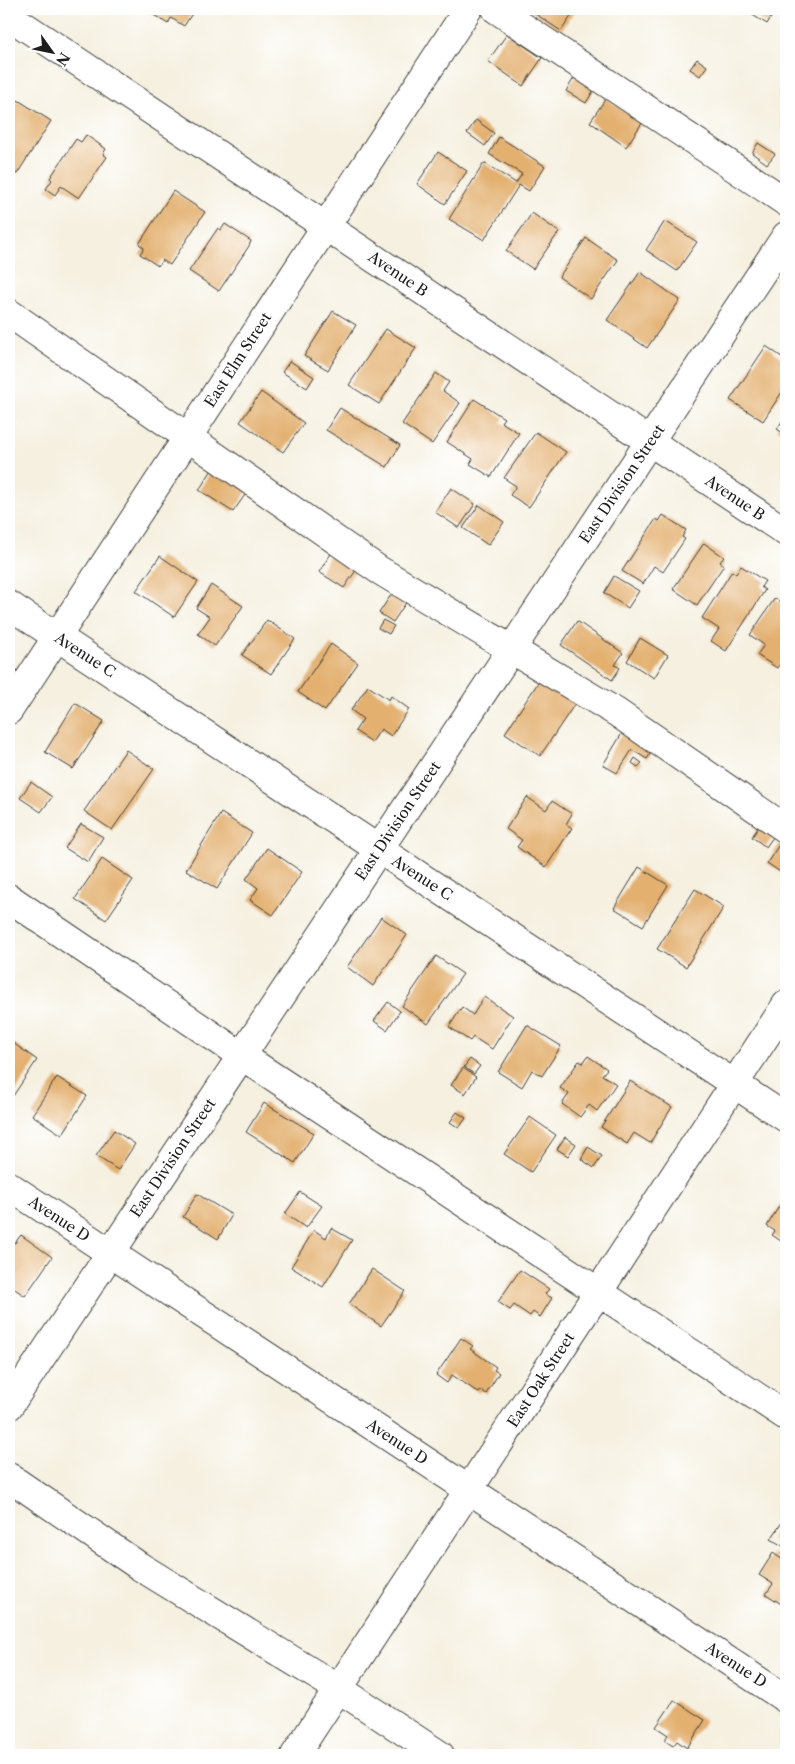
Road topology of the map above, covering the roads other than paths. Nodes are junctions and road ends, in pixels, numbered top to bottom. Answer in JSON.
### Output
{"nodes":[{"id":1,"x":468,"y":9,"type":"edge"},
{"id":2,"x":496,"y":9,"type":"edge"},
{"id":3,"x":9,"y":16,"type":"edge"},
{"id":4,"x":786,"y":202,"type":"edge"},
{"id":5,"x":326,"y":226,"type":"junction"},
{"id":6,"x":786,"y":236,"type":"edge"},
{"id":7,"x":9,"y":313,"type":"edge"},
{"id":8,"x":188,"y":436,"type":"junction"},
{"id":9,"x":650,"y":441,"type":"junction"},
{"id":10,"x":786,"y":532,"type":"edge"},
{"id":11,"x":9,"y":605,"type":"edge"},
{"id":12,"x":57,"y":636,"type":"junction"},
{"id":13,"x":512,"y":649,"type":"junction"},
{"id":14,"x":9,"y":710,"type":"edge"},
{"id":15,"x":786,"y":829,"type":"edge"},
{"id":16,"x":379,"y":849,"type":"junction"},
{"id":17,"x":9,"y":898,"type":"edge"},
{"id":18,"x":786,"y":1005,"type":"edge"},
{"id":19,"x":242,"y":1056,"type":"junction"},
{"id":20,"x":734,"y":1084,"type":"junction"},
{"id":21,"x":786,"y":1118,"type":"edge"},
{"id":22,"x":9,"y":1186,"type":"edge"},
{"id":23,"x":110,"y":1253,"type":"junction"},
{"id":24,"x":599,"y":1291,"type":"junction"},
{"id":25,"x":9,"y":1406,"type":"edge"},
{"id":26,"x":786,"y":1416,"type":"edge"},
{"id":27,"x":9,"y":1478,"type":"edge"},
{"id":28,"x":469,"y":1489,"type":"junction"},
{"id":29,"x":339,"y":1689,"type":"junction"},
{"id":30,"x":786,"y":1699,"type":"edge"},
{"id":31,"x":296,"y":1755,"type":"edge"},
{"id":32,"x":440,"y":1755,"type":"edge"}],
"edges":[{"from":1,"to":5,"type":"street","name":"East Elm Street"},
{"from":2,"to":4,"type":"street"},
{"from":3,"to":5,"type":"street","name":"Avenue B"},
{"from":5,"to":8,"type":"street","name":"East Elm Street"},
{"from":5,"to":9,"type":"street","name":"Avenue B"},
{"from":6,"to":9,"type":"street","name":"East Division Street"},
{"from":7,"to":8,"type":"street"},
{"from":8,"to":12,"type":"street","name":"East Elm Street"},
{"from":8,"to":13,"type":"street"},
{"from":9,"to":10,"type":"street","name":"Avenue B"},
{"from":9,"to":13,"type":"street","name":"East Division Street"},
{"from":11,"to":12,"type":"street","name":"Avenue C"},
{"from":12,"to":14,"type":"street","name":"East Elm Street"},
{"from":12,"to":16,"type":"street","name":"Avenue C"},
{"from":13,"to":15,"type":"street"},
{"from":13,"to":16,"type":"street","name":"East Division Street"},
{"from":16,"to":19,"type":"street","name":"East Division Street"},
{"from":16,"to":20,"type":"street","name":"Avenue C"},
{"from":17,"to":19,"type":"street"},
{"from":18,"to":20,"type":"street","name":"East Oak Street"},
{"from":19,"to":23,"type":"street","name":"East Division Street"},
{"from":19,"to":24,"type":"street"},
{"from":20,"to":21,"type":"street","name":"Avenue C"},
{"from":20,"to":24,"type":"street","name":"East Oak Street"},
{"from":22,"to":23,"type":"street","name":"Avenue D"},
{"from":23,"to":25,"type":"street","name":"East Division Street"},
{"from":23,"to":28,"type":"street","name":"Avenue D"},
{"from":24,"to":26,"type":"street"},
{"from":24,"to":28,"type":"street","name":"East Oak Street"},
{"from":27,"to":29,"type":"street"},
{"from":28,"to":29,"type":"street","name":"East Oak Street"},
{"from":28,"to":30,"type":"street","name":"Avenue D"},
{"from":29,"to":31,"type":"street","name":"East Oak Street"},
{"from":29,"to":32,"type":"street"}]}
